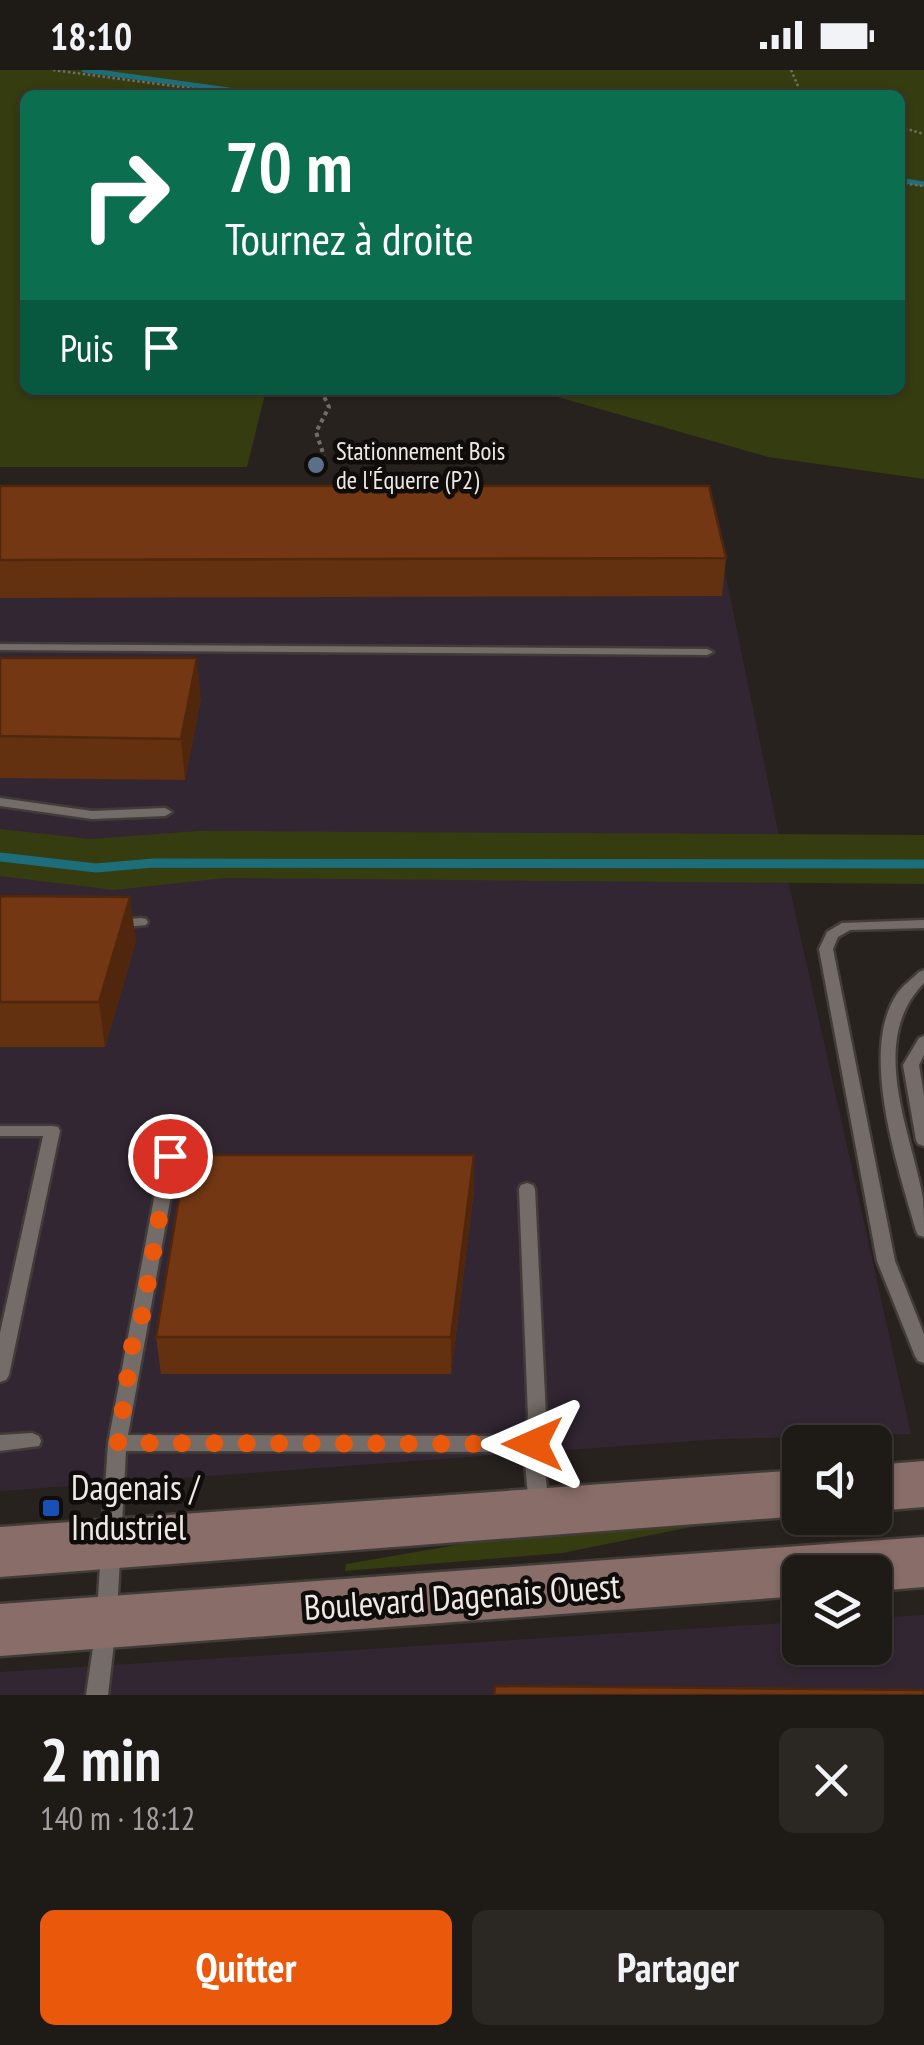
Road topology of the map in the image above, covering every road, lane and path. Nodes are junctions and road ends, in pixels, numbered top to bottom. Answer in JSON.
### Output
{"nodes":[{"id":1,"x":52,"y":70,"type":"edge"},
{"id":2,"x":203,"y":90,"type":"edge"},
{"id":3,"x":323,"y":395,"type":"edge"},
{"id":4,"x":324,"y":456,"type":"dead end"},
{"id":5,"x":0,"y":647,"type":"edge"},
{"id":6,"x":707,"y":652,"type":"dead end"},
{"id":7,"x":0,"y":802,"type":"edge"},
{"id":8,"x":165,"y":812,"type":"dead end"},
{"id":9,"x":141,"y":922,"type":"dead end"},
{"id":10,"x":924,"y":924,"type":"edge"},
{"id":11,"x":104,"y":925,"type":"edge"},
{"id":12,"x":924,"y":974,"type":"edge"},
{"id":13,"x":924,"y":1041,"type":"edge"},
{"id":14,"x":0,"y":1131,"type":"edge"},
{"id":15,"x":924,"y":1140,"type":"edge"},
{"id":16,"x":170,"y":1156,"type":"dead end"},
{"id":17,"x":527,"y":1189,"type":"dead end"},
{"id":18,"x":924,"y":1231,"type":"edge"},
{"id":19,"x":924,"y":1356,"type":"edge"},
{"id":20,"x":0,"y":1375,"type":"edge"},
{"id":21,"x":32,"y":1441,"type":"dead end"},
{"id":22,"x":0,"y":1443,"type":"edge"},
{"id":23,"x":118,"y":1443,"type":"junction"},
{"id":24,"x":533,"y":1444,"type":"junction"},
{"id":25,"x":924,"y":1484,"type":"edge"},
{"id":26,"x":892,"y":1487,"type":"edge"},
{"id":27,"x":782,"y":1494,"type":"edge"},
{"id":28,"x":540,"y":1513,"type":"junction"},
{"id":29,"x":110,"y":1545,"type":"junction"},
{"id":30,"x":0,"y":1552,"type":"edge"},
{"id":31,"x":924,"y":1562,"type":"edge"},
{"id":32,"x":106,"y":1624,"type":"junction"},
{"id":33,"x":0,"y":1630,"type":"edge"},
{"id":34,"x":97,"y":1695,"type":"edge"}],
"edges":[{"from":1,"to":2,"type":"path"},
{"from":3,"to":4,"type":"path"},
{"from":5,"to":6,"type":"lane"},
{"from":7,"to":8,"type":"lane"},
{"from":9,"to":11,"type":"lane"},
{"from":10,"to":19,"type":"lane"},
{"from":12,"to":18,"type":"lane"},
{"from":13,"to":15,"type":"lane"},
{"from":14,"to":20,"type":"lane"},
{"from":16,"to":23,"type":"lane"},
{"from":17,"to":24,"type":"lane"},
{"from":21,"to":22,"type":"lane"},
{"from":23,"to":24,"type":"lane"},
{"from":23,"to":29,"type":"lane"},
{"from":24,"to":28,"type":"lane"},
{"from":25,"to":26,"type":"main road"},
{"from":27,"to":28,"type":"main road"},
{"from":28,"to":29,"type":"main road"},
{"from":29,"to":30,"type":"main road"},
{"from":29,"to":32,"type":"lane"},
{"from":31,"to":32,"type":"main road","name":"Boulevard Dagenais Ouest"},
{"from":32,"to":33,"type":"main road","name":"Boulevard Dagenais Ouest"},
{"from":32,"to":34,"type":"lane"}]}
